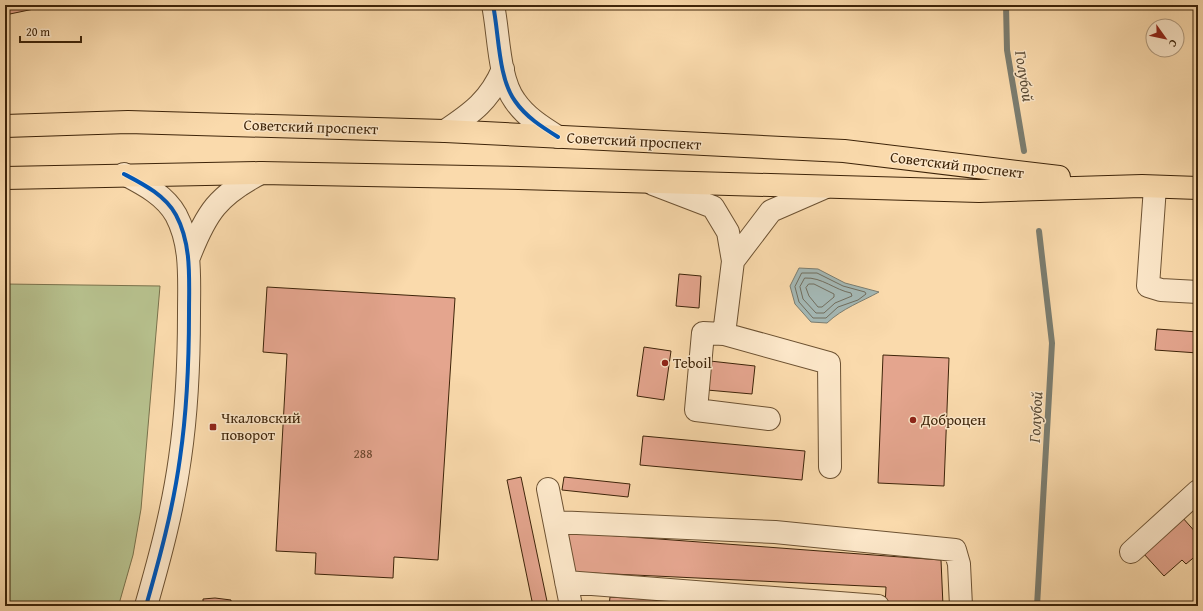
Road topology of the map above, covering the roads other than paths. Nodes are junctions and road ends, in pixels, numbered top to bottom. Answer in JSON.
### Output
{"nodes":[{"id":1,"x":494,"y":5,"type":"edge"},
{"id":2,"x":503,"y":69,"type":"junction"},
{"id":3,"x":5,"y":126,"type":"edge"},
{"id":4,"x":445,"y":131,"type":"junction"},
{"id":5,"x":558,"y":137,"type":"junction"},
{"id":6,"x":260,"y":173,"type":"junction"},
{"id":7,"x":124,"y":174,"type":"junction"},
{"id":8,"x":5,"y":178,"type":"edge"},
{"id":9,"x":648,"y":182,"type":"junction"},
{"id":10,"x":1148,"y":186,"type":"junction"},
{"id":11,"x":826,"y":187,"type":"junction"},
{"id":12,"x":1198,"y":188,"type":"edge"},
{"id":13,"x":189,"y":257,"type":"junction"},
{"id":14,"x":733,"y":261,"type":"junction"},
{"id":15,"x":1198,"y":292,"type":"edge"},
{"id":16,"x":724,"y":334,"type":"junction"},
{"id":17,"x":769,"y":419,"type":"dead end"},
{"id":18,"x":830,"y":467,"type":"dead end"},
{"id":19,"x":548,"y":489,"type":"dead end"},
{"id":20,"x":1198,"y":492,"type":"edge"},
{"id":21,"x":555,"y":522,"type":"junction"},
{"id":22,"x":1131,"y":552,"type":"dead end"},
{"id":23,"x":566,"y":582,"type":"junction"},
{"id":24,"x":146,"y":601,"type":"edge"},
{"id":25,"x":571,"y":606,"type":"edge"},
{"id":26,"x":878,"y":606,"type":"edge"},
{"id":27,"x":961,"y":606,"type":"edge"}],
"edges":[{"from":1,"to":2,"type":"street"},
{"from":2,"to":4,"type":"street"},
{"from":2,"to":5,"type":"street"},
{"from":3,"to":4,"type":"main road","name":"Советский проспект"},
{"from":4,"to":5,"type":"main road","name":"Советский проспект"},
{"from":5,"to":10,"type":"main road","name":"Советский проспект"},
{"from":6,"to":7,"type":"main road","name":"Советский проспект"},
{"from":6,"to":9,"type":"main road","name":"Советский проспект"},
{"from":6,"to":13,"type":"street"},
{"from":7,"to":8,"type":"main road","name":"Советский проспект"},
{"from":7,"to":13,"type":"street"},
{"from":9,"to":11,"type":"main road","name":"Советский проспект"},
{"from":9,"to":14,"type":"street"},
{"from":10,"to":11,"type":"main road","name":"Советский проспект"},
{"from":10,"to":12,"type":"main road","name":"Советский проспект"},
{"from":10,"to":15,"type":"street"},
{"from":11,"to":14,"type":"street"},
{"from":13,"to":24,"type":"street"},
{"from":14,"to":16,"type":"street"},
{"from":16,"to":17,"type":"street"},
{"from":16,"to":18,"type":"street"},
{"from":19,"to":21,"type":"street"},
{"from":20,"to":22,"type":"street"},
{"from":21,"to":23,"type":"street"},
{"from":21,"to":27,"type":"street"},
{"from":23,"to":25,"type":"street"},
{"from":23,"to":26,"type":"street"}]}
